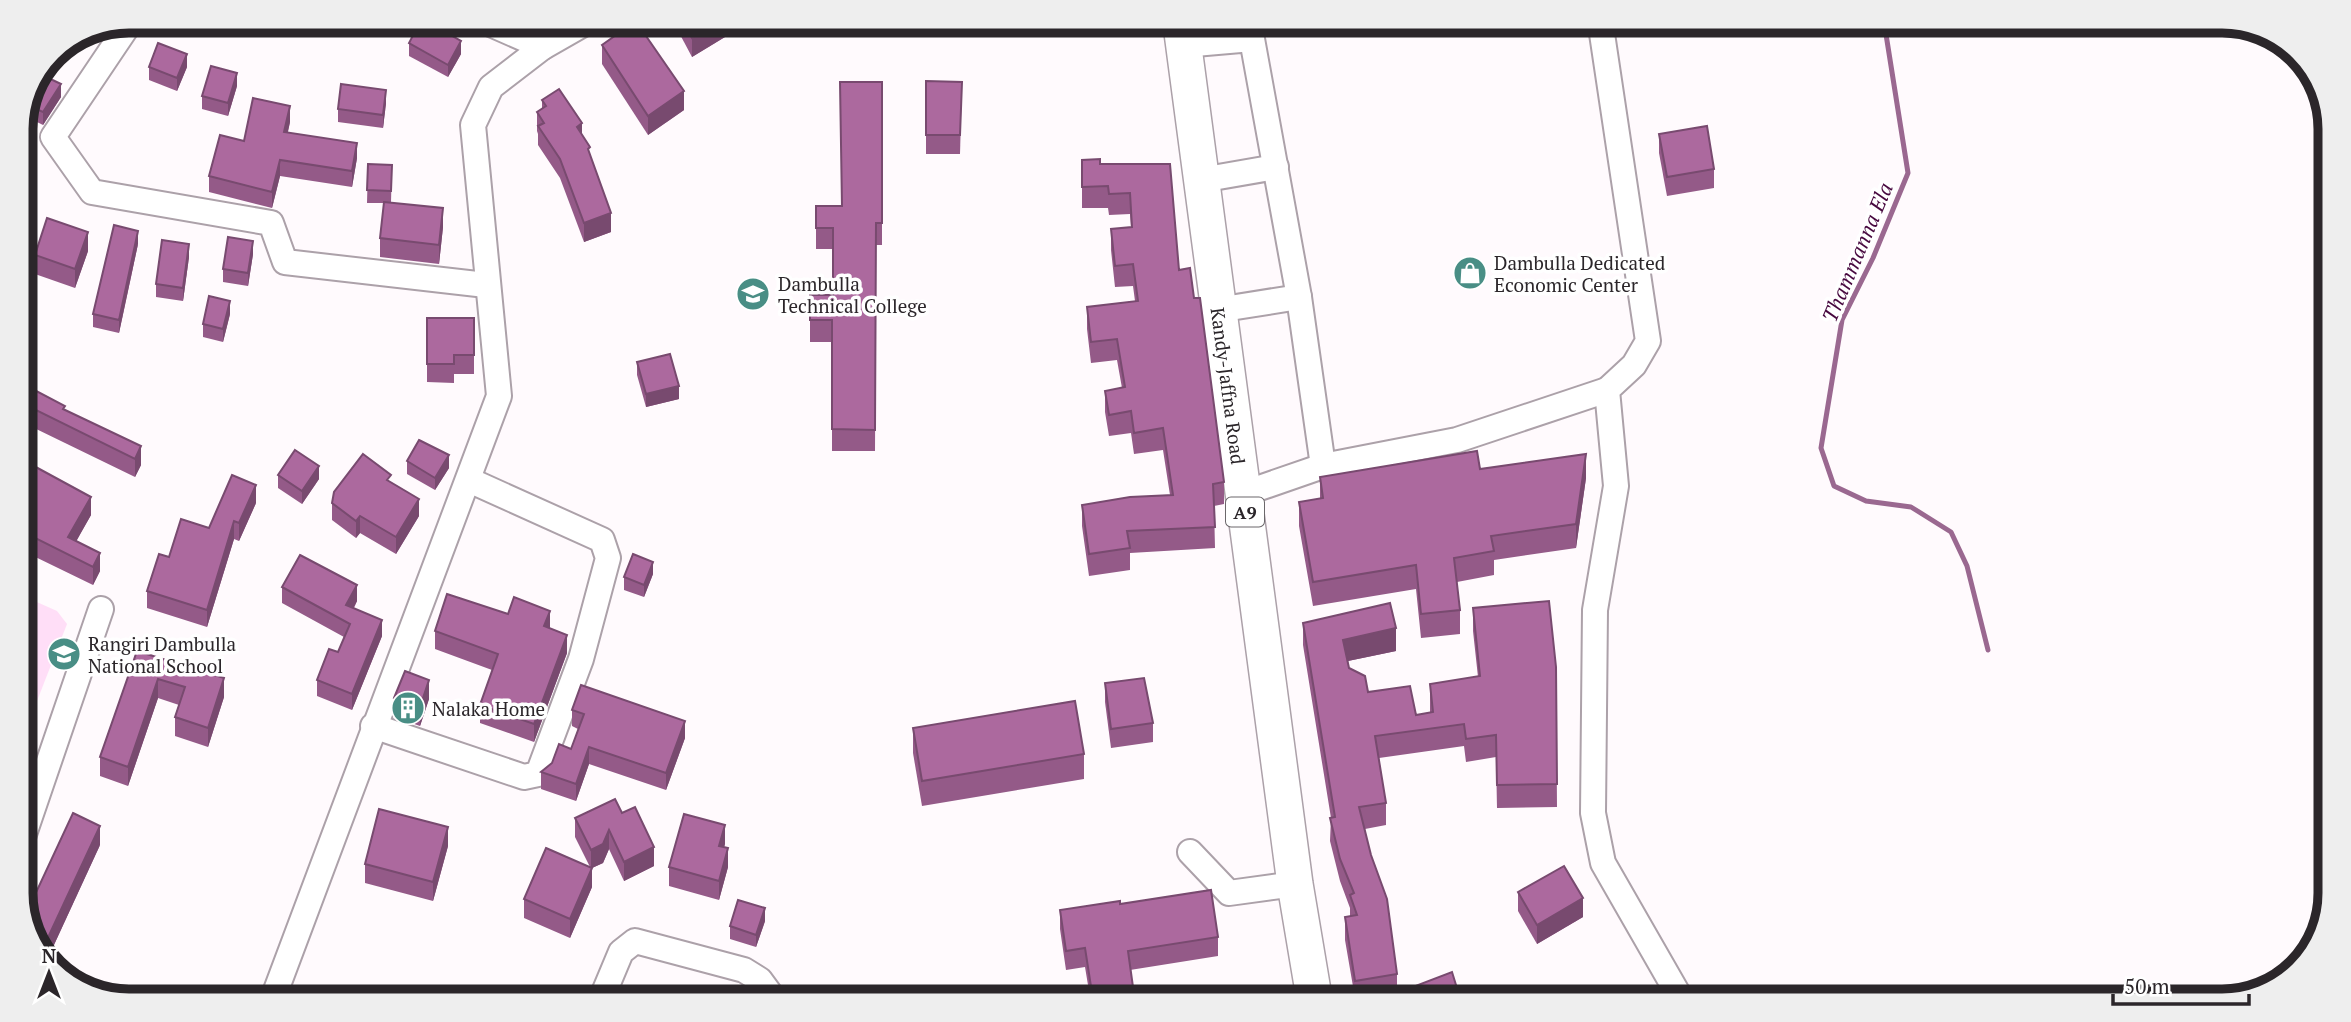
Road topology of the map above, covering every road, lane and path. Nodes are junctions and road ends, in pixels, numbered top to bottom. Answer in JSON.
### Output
{"nodes":[{"id":1,"x":123,"y":33,"type":"edge"},
{"id":2,"x":511,"y":33,"type":"edge"},
{"id":3,"x":568,"y":33,"type":"edge"},
{"id":4,"x":1602,"y":33,"type":"edge"},
{"id":5,"x":1182,"y":35,"type":"edge"},
{"id":6,"x":543,"y":47,"type":"junction"},
{"id":7,"x":1276,"y":167,"type":"junction"},
{"id":8,"x":1201,"y":180,"type":"junction"},
{"id":9,"x":486,"y":285,"type":"junction"},
{"id":10,"x":1299,"y":297,"type":"junction"},
{"id":11,"x":1217,"y":310,"type":"junction"},
{"id":12,"x":1607,"y":390,"type":"junction"},
{"id":13,"x":1323,"y":467,"type":"junction"},
{"id":14,"x":469,"y":480,"type":"junction"},
{"id":15,"x":1242,"y":494,"type":"junction"},
{"id":16,"x":101,"y":609,"type":"dead end"},
{"id":17,"x":373,"y":726,"type":"junction"},
{"id":18,"x":33,"y":809,"type":"edge"},
{"id":19,"x":1190,"y":852,"type":"dead end"},
{"id":20,"x":1295,"y":884,"type":"junction"},
{"id":21,"x":276,"y":989,"type":"edge"},
{"id":22,"x":606,"y":989,"type":"edge"},
{"id":23,"x":767,"y":989,"type":"edge"},
{"id":24,"x":1312,"y":989,"type":"edge"},
{"id":25,"x":1675,"y":989,"type":"edge"}],
"edges":[{"from":1,"to":9,"type":"street"},
{"from":2,"to":6,"type":"street"},
{"from":3,"to":6,"type":"street"},
{"from":4,"to":12,"type":"street"},
{"from":5,"to":7,"type":"street"},
{"from":5,"to":8,"type":"highway","name":"Kandy-Jaffna Road","number":"A9"},
{"from":6,"to":9,"type":"street"},
{"from":7,"to":8,"type":"street"},
{"from":7,"to":10,"type":"street"},
{"from":8,"to":11,"type":"highway","name":"Kandy-Jaffna Road","number":"A9"},
{"from":9,"to":14,"type":"street"},
{"from":10,"to":11,"type":"street"},
{"from":10,"to":13,"type":"street"},
{"from":11,"to":15,"type":"highway","name":"Kandy-Jaffna Road","number":"A9"},
{"from":12,"to":13,"type":"street"},
{"from":12,"to":25,"type":"street"},
{"from":13,"to":15,"type":"street"},
{"from":14,"to":17,"type":"street"},
{"from":14,"to":17,"type":"street"},
{"from":15,"to":20,"type":"highway","name":"Kandy-Jaffna Road","number":"A9"},
{"from":16,"to":18,"type":"street"},
{"from":17,"to":21,"type":"street"},
{"from":19,"to":20,"type":"street"},
{"from":20,"to":24,"type":"highway","name":"Kandy-Jaffna Road","number":"A9"},
{"from":22,"to":23,"type":"street"}]}
